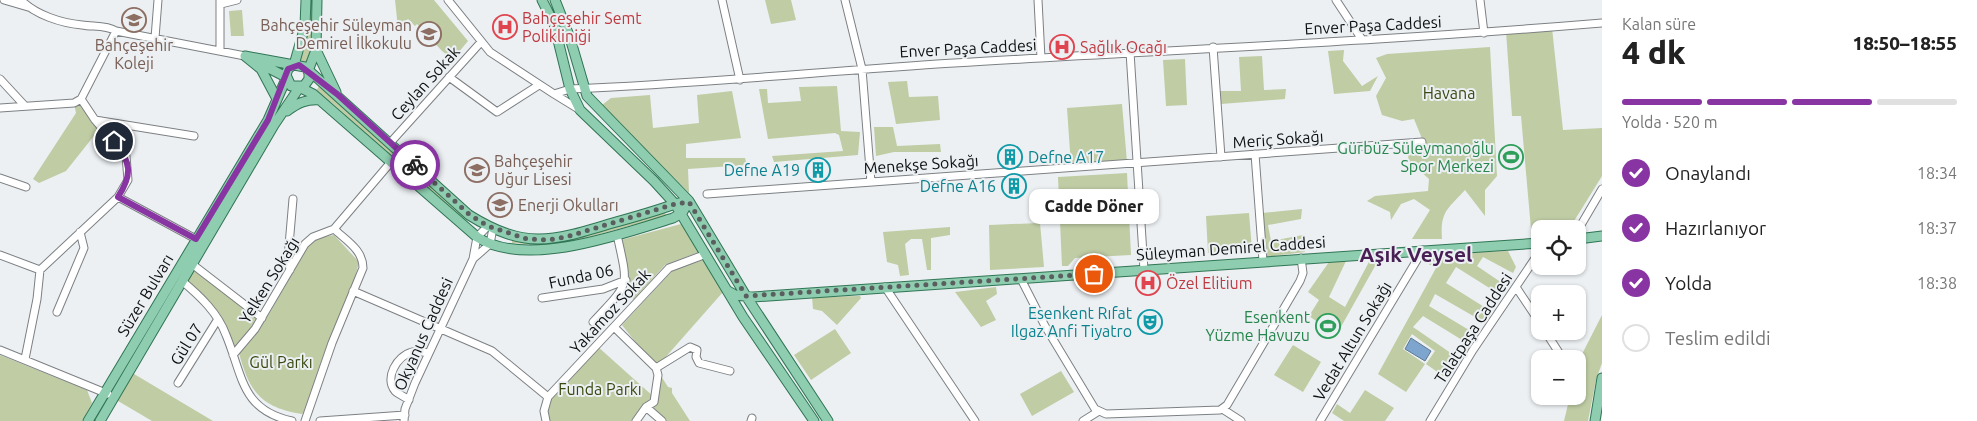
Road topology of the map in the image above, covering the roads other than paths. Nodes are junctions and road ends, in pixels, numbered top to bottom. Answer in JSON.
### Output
{"nodes":[{"id":1,"x":4,"y":0,"type":"edge"},
{"id":2,"x":21,"y":0,"type":"edge"},
{"id":3,"x":158,"y":0,"type":"edge"},
{"id":4,"x":237,"y":0,"type":"edge"},
{"id":5,"x":306,"y":0,"type":"edge"},
{"id":6,"x":317,"y":0,"type":"edge"},
{"id":7,"x":448,"y":0,"type":"edge"},
{"id":8,"x":542,"y":0,"type":"edge"},
{"id":9,"x":555,"y":0,"type":"edge"},
{"id":10,"x":722,"y":0,"type":"edge"},
{"id":11,"x":845,"y":0,"type":"edge"},
{"id":12,"x":1038,"y":0,"type":"edge"},
{"id":13,"x":1336,"y":0,"type":"edge"},
{"id":14,"x":1480,"y":0,"type":"edge"},
{"id":15,"x":221,"y":2,"type":"edge"},
{"id":16,"x":28,"y":7,"type":"junction"},
{"id":17,"x":1602,"y":23,"type":"edge"},
{"id":18,"x":116,"y":32,"type":"junction"},
{"id":19,"x":1484,"y":33,"type":"junction"},
{"id":20,"x":155,"y":38,"type":"junction"},
{"id":21,"x":1361,"y":38,"type":"junction"},
{"id":22,"x":481,"y":42,"type":"junction"},
{"id":23,"x":1213,"y":47,"type":"junction"},
{"id":24,"x":220,"y":50,"type":"junction"},
{"id":25,"x":316,"y":50,"type":"junction"},
{"id":26,"x":1130,"y":52,"type":"junction"},
{"id":27,"x":245,"y":56,"type":"junction"},
{"id":28,"x":1040,"y":58,"type":"junction"},
{"id":29,"x":293,"y":65,"type":"junction"},
{"id":30,"x":862,"y":69,"type":"junction"},
{"id":31,"x":308,"y":72,"type":"junction"},
{"id":32,"x":449,"y":77,"type":"junction"},
{"id":33,"x":286,"y":78,"type":"junction"},
{"id":34,"x":0,"y":79,"type":"edge"},
{"id":35,"x":740,"y":80,"type":"junction"},
{"id":36,"x":539,"y":85,"type":"junction"},
{"id":37,"x":300,"y":88,"type":"junction"},
{"id":38,"x":576,"y":89,"type":"junction"},
{"id":39,"x":337,"y":94,"type":"junction"},
{"id":40,"x":554,"y":94,"type":"junction"},
{"id":41,"x":81,"y":99,"type":"junction"},
{"id":42,"x":277,"y":99,"type":"junction"},
{"id":43,"x":320,"y":100,"type":"junction"},
{"id":44,"x":25,"y":106,"type":"junction"},
{"id":45,"x":0,"y":108,"type":"edge"},
{"id":46,"x":580,"y":110,"type":"junction"},
{"id":47,"x":283,"y":114,"type":"junction"},
{"id":48,"x":95,"y":120,"type":"junction"},
{"id":49,"x":194,"y":136,"type":"dead end"},
{"id":50,"x":1422,"y":142,"type":"dead end"},
{"id":51,"x":390,"y":143,"type":"junction"},
{"id":52,"x":1256,"y":154,"type":"junction"},
{"id":53,"x":1221,"y":157,"type":"junction"},
{"id":54,"x":391,"y":162,"type":"junction"},
{"id":55,"x":1137,"y":163,"type":"junction"},
{"id":56,"x":0,"y":178,"type":"edge"},
{"id":57,"x":871,"y":182,"type":"junction"},
{"id":58,"x":26,"y":187,"type":"dead end"},
{"id":59,"x":1602,"y":189,"type":"edge"},
{"id":60,"x":707,"y":194,"type":"dead end"},
{"id":61,"x":118,"y":197,"type":"junction"},
{"id":62,"x":293,"y":199,"type":"dead end"},
{"id":63,"x":689,"y":202,"type":"junction"},
{"id":64,"x":675,"y":204,"type":"junction"},
{"id":65,"x":682,"y":213,"type":"junction"},
{"id":66,"x":1584,"y":220,"type":"edge"},
{"id":67,"x":490,"y":227,"type":"junction"},
{"id":68,"x":334,"y":229,"type":"junction"},
{"id":69,"x":80,"y":232,"type":"junction"},
{"id":70,"x":617,"y":235,"type":"junction"},
{"id":71,"x":476,"y":237,"type":"junction"},
{"id":72,"x":1602,"y":238,"type":"edge"},
{"id":73,"x":196,"y":239,"type":"junction"},
{"id":74,"x":1586,"y":239,"type":"edge"},
{"id":75,"x":490,"y":244,"type":"junction"},
{"id":76,"x":1531,"y":244,"type":"edge"},
{"id":77,"x":1423,"y":250,"type":"junction"},
{"id":78,"x":0,"y":255,"type":"edge"},
{"id":79,"x":701,"y":256,"type":"dead end"},
{"id":80,"x":1301,"y":258,"type":"junction"},
{"id":81,"x":472,"y":259,"type":"junction"},
{"id":82,"x":1263,"y":261,"type":"junction"},
{"id":83,"x":192,"y":264,"type":"junction"},
{"id":84,"x":1531,"y":264,"type":"edge"},
{"id":85,"x":40,"y":270,"type":"junction"},
{"id":86,"x":290,"y":270,"type":"junction"},
{"id":87,"x":1144,"y":270,"type":"junction"},
{"id":88,"x":1021,"y":279,"type":"junction"},
{"id":89,"x":626,"y":280,"type":"junction"},
{"id":90,"x":182,"y":281,"type":"junction"},
{"id":91,"x":885,"y":287,"type":"junction"},
{"id":92,"x":1516,"y":287,"type":"junction"},
{"id":93,"x":353,"y":291,"type":"junction"},
{"id":94,"x":728,"y":291,"type":"junction"},
{"id":95,"x":746,"y":296,"type":"junction"},
{"id":96,"x":542,"y":298,"type":"dead end"},
{"id":97,"x":1531,"y":310,"type":"edge"},
{"id":98,"x":57,"y":312,"type":"dead end"},
{"id":99,"x":740,"y":312,"type":"junction"},
{"id":100,"x":262,"y":318,"type":"junction"},
{"id":101,"x":218,"y":319,"type":"junction"},
{"id":102,"x":593,"y":322,"type":"dead end"},
{"id":103,"x":439,"y":327,"type":"junction"},
{"id":104,"x":614,"y":327,"type":"junction"},
{"id":105,"x":0,"y":350,"type":"edge"},
{"id":106,"x":428,"y":353,"type":"junction"},
{"id":107,"x":233,"y":355,"type":"junction"},
{"id":108,"x":25,"y":359,"type":"junction"},
{"id":109,"x":656,"y":368,"type":"junction"},
{"id":110,"x":730,"y":371,"type":"dead end"},
{"id":111,"x":1602,"y":378,"type":"edge"},
{"id":112,"x":178,"y":383,"type":"dead end"},
{"id":113,"x":105,"y":392,"type":"junction"},
{"id":114,"x":113,"y":398,"type":"junction"},
{"id":115,"x":548,"y":398,"type":"junction"},
{"id":116,"x":409,"y":400,"type":"junction"},
{"id":117,"x":646,"y":407,"type":"junction"},
{"id":118,"x":1224,"y":410,"type":"junction"},
{"id":119,"x":1100,"y":411,"type":"junction"},
{"id":120,"x":270,"y":418,"type":"edge"},
{"id":121,"x":404,"y":418,"type":"edge"},
{"id":122,"x":88,"y":421,"type":"edge"},
{"id":123,"x":100,"y":421,"type":"edge"},
{"id":124,"x":292,"y":421,"type":"edge"},
{"id":125,"x":305,"y":421,"type":"edge"},
{"id":126,"x":320,"y":421,"type":"edge"},
{"id":127,"x":546,"y":421,"type":"edge"},
{"id":128,"x":636,"y":421,"type":"edge"},
{"id":129,"x":662,"y":421,"type":"edge"},
{"id":130,"x":814,"y":421,"type":"edge"},
{"id":131,"x":828,"y":421,"type":"edge"},
{"id":132,"x":975,"y":421,"type":"edge"},
{"id":133,"x":1083,"y":421,"type":"edge"},
{"id":134,"x":1241,"y":421,"type":"edge"},
{"id":135,"x":1320,"y":421,"type":"edge"},
{"id":136,"x":1430,"y":421,"type":"edge"},
{"id":137,"x":1595,"y":421,"type":"edge"}],
"edges":[{"from":1,"to":16,"type":"street"},
{"from":2,"to":16,"type":"street"},
{"from":3,"to":20,"type":"street"},
{"from":4,"to":15,"type":"street"},
{"from":5,"to":29,"type":"main road"},
{"from":6,"to":25,"type":"main road"},
{"from":7,"to":22,"type":"street"},
{"from":8,"to":38,"type":"main road"},
{"from":9,"to":38,"type":"main road"},
{"from":10,"to":35,"type":"street"},
{"from":11,"to":30,"type":"street"},
{"from":12,"to":28,"type":"street"},
{"from":13,"to":21,"type":"street"},
{"from":14,"to":19,"type":"street"},
{"from":15,"to":24,"type":"street"},
{"from":16,"to":18,"type":"street"},
{"from":17,"to":19,"type":"street","name":"Enver Paşa Caddesi"},
{"from":18,"to":20,"type":"street"},
{"from":18,"to":41,"type":"street"},
{"from":19,"to":21,"type":"street","name":"Enver Paşa Caddesi"},
{"from":20,"to":24,"type":"street"},
{"from":21,"to":23,"type":"street","name":"Enver Paşa Caddesi"},
{"from":22,"to":32,"type":"street","name":"Ceylan Sokak"},
{"from":22,"to":36,"type":"street"},
{"from":23,"to":26,"type":"street","name":"Enver Paşa Caddesi"},
{"from":23,"to":53,"type":"street"},
{"from":24,"to":27,"type":"street"},
{"from":25,"to":31,"type":"main road"},
{"from":25,"to":39,"type":"main road"},
{"from":26,"to":28,"type":"street","name":"Enver Paşa Caddesi"},
{"from":26,"to":55,"type":"street"},
{"from":27,"to":29,"type":"main road"},
{"from":27,"to":33,"type":"main road"},
{"from":27,"to":42,"type":"main road"},
{"from":28,"to":30,"type":"street","name":"Enver Paşa Caddesi"},
{"from":29,"to":31,"type":"main road"},
{"from":29,"to":33,"type":"main road"},
{"from":30,"to":35,"type":"street","name":"Enver Paşa Caddesi"},
{"from":30,"to":57,"type":"street"},
{"from":31,"to":37,"type":"main road"},
{"from":31,"to":39,"type":"main road"},
{"from":32,"to":36,"type":"street"},
{"from":32,"to":51,"type":"street","name":"Ceylan Sokak"},
{"from":33,"to":37,"type":"main road"},
{"from":33,"to":42,"type":"main road","name":"Süzer Bulvarı"},
{"from":34,"to":44,"type":"street"},
{"from":35,"to":38,"type":"street","name":"Enver Paşa Caddesi"},
{"from":36,"to":40,"type":"street"},
{"from":37,"to":43,"type":"main road"},
{"from":37,"to":47,"type":"main road","name":"Süzer Bulvarı"},
{"from":38,"to":40,"type":"street","name":"Enver Paşa Caddesi"},
{"from":38,"to":46,"type":"main road"},
{"from":38,"to":63,"type":"main road"},
{"from":39,"to":51,"type":"main road"},
{"from":40,"to":46,"type":"street"},
{"from":41,"to":44,"type":"street"},
{"from":41,"to":48,"type":"street"},
{"from":42,"to":73,"type":"main road","name":"Süzer Bulvarı"},
{"from":43,"to":47,"type":"main road"},
{"from":43,"to":54,"type":"main road"},
{"from":44,"to":45,"type":"street"},
{"from":46,"to":64,"type":"main road"},
{"from":47,"to":83,"type":"main road","name":"Süzer Bulvarı"},
{"from":48,"to":49,"type":"street"},
{"from":48,"to":61,"type":"street"},
{"from":50,"to":52,"type":"street","name":"Meriç Sokağı"},
{"from":51,"to":67,"type":"main road"},
{"from":52,"to":53,"type":"street","name":"Meriç Sokağı"},
{"from":52,"to":82,"type":"street"},
{"from":53,"to":55,"type":"street","name":"Meriç Sokağı"},
{"from":54,"to":68,"type":"street"},
{"from":54,"to":71,"type":"main road"},
{"from":55,"to":57,"type":"street","name":"Menekşe Sokağı"},
{"from":55,"to":87,"type":"street"},
{"from":56,"to":58,"type":"street"},
{"from":57,"to":60,"type":"street","name":"Menekşe Sokağı"},
{"from":59,"to":66,"type":"street"},
{"from":61,"to":69,"type":"street"},
{"from":61,"to":73,"type":"street"},
{"from":62,"to":86,"type":"street"},
{"from":63,"to":64,"type":"main road"},
{"from":63,"to":65,"type":"main road"},
{"from":63,"to":95,"type":"main road"},
{"from":64,"to":65,"type":"main road"},
{"from":64,"to":67,"type":"main road"},
{"from":65,"to":70,"type":"main road"},
{"from":65,"to":94,"type":"main road"},
{"from":67,"to":71,"type":"street"},
{"from":67,"to":75,"type":"street"},
{"from":68,"to":86,"type":"street","name":"Yelken Sokağı"},
{"from":68,"to":93,"type":"street"},
{"from":69,"to":85,"type":"street"},
{"from":69,"to":98,"type":"street"},
{"from":70,"to":75,"type":"main road"},
{"from":70,"to":89,"type":"street","name":"Funda 06"},
{"from":71,"to":75,"type":"main road"},
{"from":71,"to":81,"type":"street"},
{"from":72,"to":74,"type":"main road"},
{"from":73,"to":113,"type":"main road","name":"Süzer Bulvarı"},
{"from":75,"to":81,"type":"street"},
{"from":76,"to":77,"type":"main road","name":"Süleyman Demirel Caddesi"},
{"from":77,"to":80,"type":"main road","name":"Süleyman Demirel Caddesi"},
{"from":77,"to":135,"type":"street","name":"Vedat Altun Sokağı"},
{"from":78,"to":85,"type":"street"},
{"from":79,"to":104,"type":"street","name":"Yakamoz Sokak"},
{"from":80,"to":82,"type":"main road","name":"Süleyman Demirel Caddesi"},
{"from":80,"to":118,"type":"street"},
{"from":81,"to":103,"type":"street","name":"Okyanus Caddesi"},
{"from":82,"to":87,"type":"main road","name":"Süleyman Demirel Caddesi"},
{"from":83,"to":90,"type":"main road","name":"Süzer Bulvarı"},
{"from":83,"to":100,"type":"street"},
{"from":84,"to":92,"type":"street","name":"Talatpaşa Caddesi"},
{"from":85,"to":108,"type":"street"},
{"from":86,"to":100,"type":"street","name":"Yelken Sokağı"},
{"from":87,"to":88,"type":"main road","name":"Süleyman Demirel Caddesi"},
{"from":88,"to":91,"type":"main road","name":"Süleyman Demirel Caddesi"},
{"from":88,"to":119,"type":"street"},
{"from":89,"to":96,"type":"street","name":"Funda 06"},
{"from":89,"to":102,"type":"street","name":"Funda 06"},
{"from":90,"to":101,"type":"street"},
{"from":90,"to":114,"type":"main road","name":"Süzer Bulvarı"},
{"from":91,"to":95,"type":"main road","name":"Süleyman Demirel Caddesi"},
{"from":91,"to":132,"type":"street"},
{"from":92,"to":97,"type":"street"},
{"from":92,"to":136,"type":"street","name":"Talatpaşa Caddesi"},
{"from":93,"to":103,"type":"street"},
{"from":93,"to":125,"type":"street"},
{"from":94,"to":95,"type":"main road","name":"Süleyman Demirel Caddesi"},
{"from":94,"to":99,"type":"main road"},
{"from":95,"to":99,"type":"main road"},
{"from":95,"to":131,"type":"main road"},
{"from":99,"to":130,"type":"main road"},
{"from":100,"to":107,"type":"street","name":"Yelken Sokağı"},
{"from":101,"to":107,"type":"street"},
{"from":101,"to":112,"type":"street","name":"Gül 07"},
{"from":103,"to":106,"type":"street","name":"Okyanus Caddesi"},
{"from":103,"to":115,"type":"street"},
{"from":104,"to":109,"type":"street"},
{"from":104,"to":115,"type":"street","name":"Yakamoz Sokak"},
{"from":105,"to":108,"type":"street"},
{"from":106,"to":116,"type":"street","name":"Okyanus Caddesi"},
{"from":106,"to":116,"type":"street"},
{"from":107,"to":120,"type":"street"},
{"from":108,"to":113,"type":"street"},
{"from":109,"to":110,"type":"street"},
{"from":109,"to":117,"type":"street"},
{"from":111,"to":137,"type":"main road"},
{"from":113,"to":114,"type":"street"},
{"from":113,"to":122,"type":"main road","name":"Süzer Bulvarı"},
{"from":114,"to":123,"type":"main road","name":"Süzer Bulvarı"},
{"from":115,"to":127,"type":"street"},
{"from":116,"to":121,"type":"street","name":"Okyanus Caddesi"},
{"from":117,"to":128,"type":"street"},
{"from":117,"to":129,"type":"street"},
{"from":118,"to":119,"type":"street"},
{"from":118,"to":134,"type":"street"},
{"from":119,"to":133,"type":"street"},
{"from":120,"to":124,"type":"street"},
{"from":121,"to":126,"type":"street"}]}
